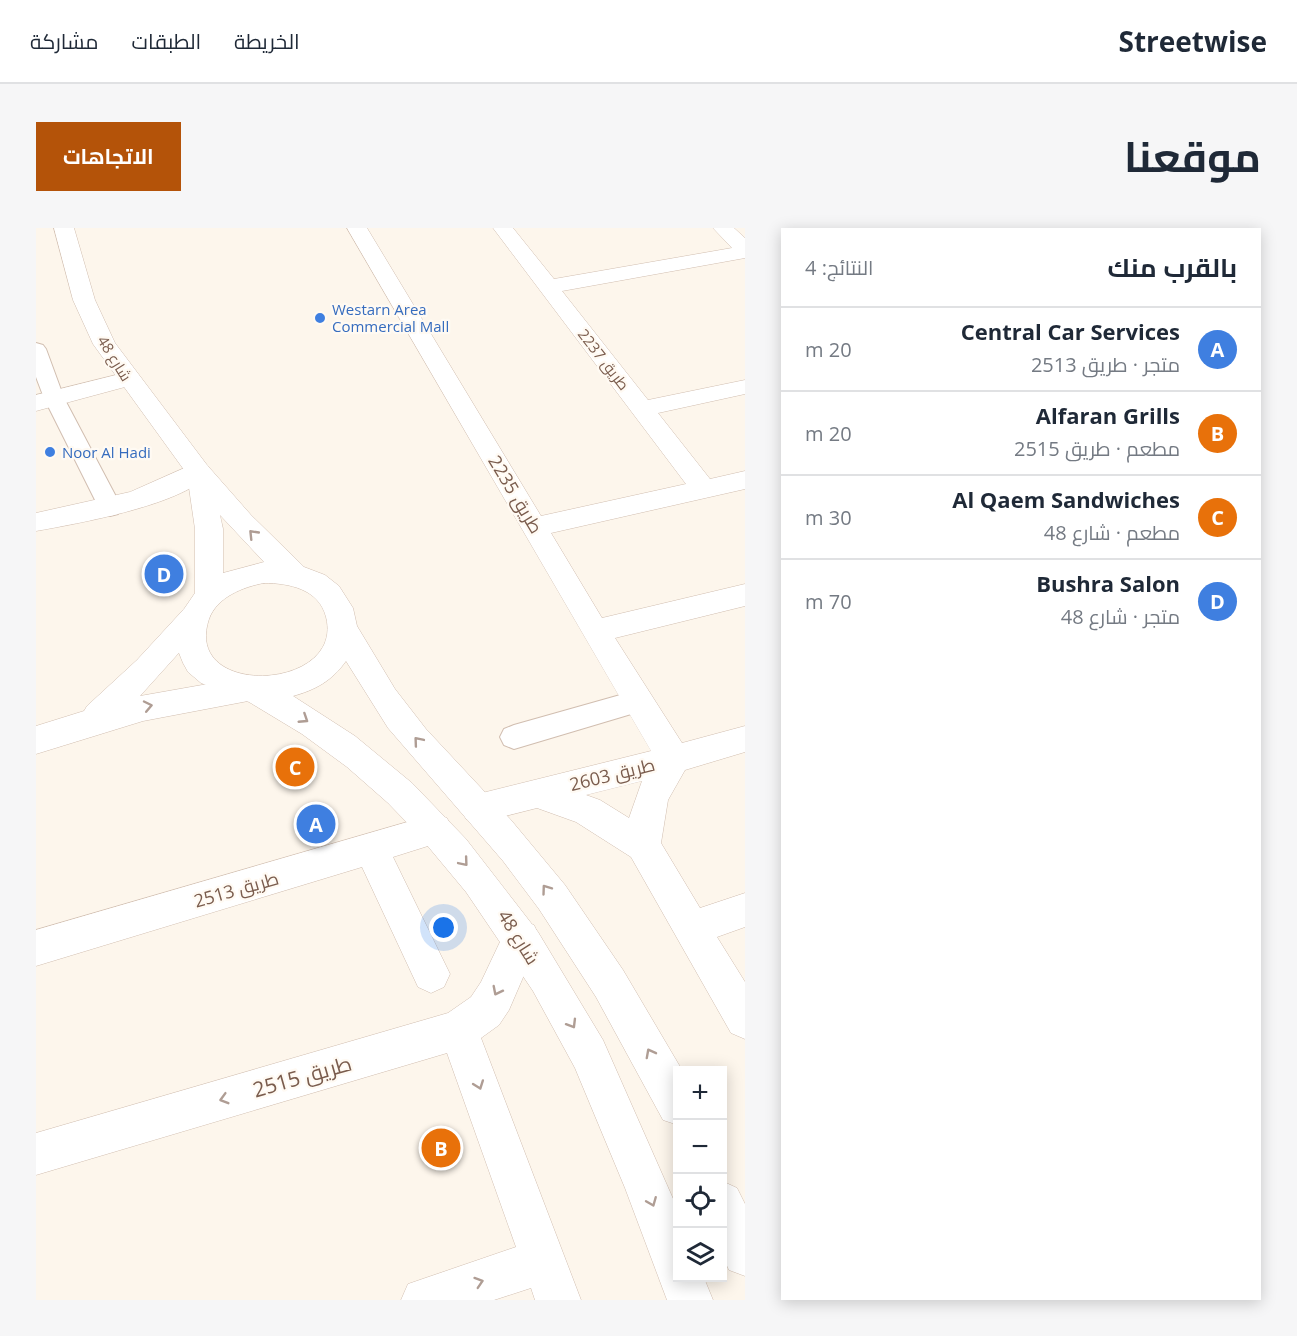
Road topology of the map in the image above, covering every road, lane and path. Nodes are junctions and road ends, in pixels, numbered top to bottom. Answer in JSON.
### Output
{"nodes":[{"id":1,"x":64,"y":228,"type":"edge"},
{"id":2,"x":357,"y":228,"type":"edge"},
{"id":3,"x":503,"y":228,"type":"edge"},
{"id":4,"x":723,"y":228,"type":"edge"},
{"id":5,"x":745,"y":251,"type":"edge"},
{"id":6,"x":547,"y":287,"type":"junction"},
{"id":7,"x":36,"y":349,"type":"edge"},
{"id":8,"x":128,"y":379,"type":"junction"},
{"id":9,"x":745,"y":387,"type":"edge"},
{"id":10,"x":45,"y":401,"type":"edge"},
{"id":11,"x":643,"y":409,"type":"junction"},
{"id":12,"x":198,"y":471,"type":"junction"},
{"id":13,"x":745,"y":480,"type":"edge"},
{"id":14,"x":704,"y":490,"type":"junction"},
{"id":15,"x":110,"y":508,"type":"junction"},
{"id":16,"x":36,"y":522,"type":"edge"},
{"id":17,"x":536,"y":527,"type":"junction"},
{"id":18,"x":294,"y":574,"type":"junction"},
{"id":19,"x":745,"y":595,"type":"edge"},
{"id":20,"x":202,"y":606,"type":"junction"},
{"id":21,"x":344,"y":630,"type":"junction"},
{"id":22,"x":595,"y":631,"type":"junction"},
{"id":23,"x":253,"y":689,"type":"junction"},
{"id":24,"x":638,"y":701,"type":"junction"},
{"id":25,"x":92,"y":720,"type":"junction"},
{"id":26,"x":514,"y":736,"type":"dead end"},
{"id":27,"x":745,"y":739,"type":"edge"},
{"id":28,"x":36,"y":740,"type":"edge"},
{"id":29,"x":674,"y":759,"type":"junction"},
{"id":30,"x":537,"y":793,"type":"junction"},
{"id":31,"x":478,"y":808,"type":"junction"},
{"id":32,"x":435,"y":829,"type":"junction"},
{"id":33,"x":642,"y":846,"type":"junction"},
{"id":34,"x":371,"y":849,"type":"junction"},
{"id":35,"x":745,"y":910,"type":"edge"},
{"id":36,"x":691,"y":928,"type":"junction"},
{"id":37,"x":521,"y":938,"type":"junction"},
{"id":38,"x":36,"y":948,"type":"edge"},
{"id":39,"x":431,"y":974,"type":"dead end"},
{"id":40,"x":745,"y":1019,"type":"edge"},
{"id":41,"x":458,"y":1030,"type":"junction"},
{"id":42,"x":673,"y":1096,"type":"edge"},
{"id":43,"x":36,"y":1154,"type":"edge"},
{"id":44,"x":673,"y":1255,"type":"edge"},
{"id":45,"x":551,"y":1280,"type":"edge"},
{"id":46,"x":683,"y":1282,"type":"edge"},
{"id":47,"x":423,"y":1300,"type":"edge"},
{"id":48,"x":690,"y":1300,"type":"edge"}],
"edges":[{"from":1,"to":8,"type":"street","name":"شارع 48"},
{"from":2,"to":17,"type":"street","name":"طريق 2235"},
{"from":3,"to":6,"type":"street","name":"طريق 2237"},
{"from":4,"to":5,"type":"street"},
{"from":5,"to":6,"type":"street"},
{"from":6,"to":11,"type":"street","name":"طريق 2237"},
{"from":7,"to":10,"type":"lane"},
{"from":8,"to":10,"type":"street"},
{"from":8,"to":12,"type":"street","name":"شارع 48"},
{"from":9,"to":11,"type":"street"},
{"from":10,"to":15,"type":"lane"},
{"from":11,"to":14,"type":"street","name":"طريق 2237"},
{"from":12,"to":15,"type":"street"},
{"from":18,"to":12,"type":"street","name":"شارع 48","one_way":true},
{"from":12,"to":20,"type":"street","name":"شارع 48"},
{"from":13,"to":14,"type":"street"},
{"from":14,"to":17,"type":"street"},
{"from":15,"to":16,"type":"street"},
{"from":17,"to":22,"type":"street","name":"طريق 2235"},
{"from":18,"to":20,"type":"street"},
{"from":18,"to":21,"type":"street"},
{"from":19,"to":22,"type":"street"},
{"from":20,"to":23,"type":"street"},
{"from":20,"to":25,"type":"street"},
{"from":21,"to":23,"type":"street"},
{"from":31,"to":21,"type":"street","one_way":true},
{"from":22,"to":24,"type":"street","name":"طريق 2235"},
{"from":25,"to":23,"type":"street","one_way":true},
{"from":23,"to":32,"type":"street","name":"شارع 48","one_way":true},
{"from":24,"to":26,"type":"lane"},
{"from":24,"to":29,"type":"street","name":"طريق 2235"},
{"from":25,"to":28,"type":"street"},
{"from":27,"to":29,"type":"street","name":"طريق 2603"},
{"from":29,"to":30,"type":"street","name":"طريق 2603"},
{"from":29,"to":33,"type":"street"},
{"from":30,"to":31,"type":"street","name":"طريق 2603"},
{"from":30,"to":33,"type":"street"},
{"from":42,"to":31,"type":"street","one_way":true},
{"from":32,"to":34,"type":"street","name":"طريق 2513"},
{"from":32,"to":37,"type":"street","name":"شارع 48","one_way":true},
{"from":33,"to":36,"type":"street"},
{"from":34,"to":38,"type":"street","name":"طريق 2513"},
{"from":34,"to":39,"type":"street"},
{"from":35,"to":36,"type":"street"},
{"from":36,"to":40,"type":"street"},
{"from":37,"to":41,"type":"street","name":"طريق 2515","one_way":true},
{"from":37,"to":44,"type":"street","name":"شارع 48","one_way":true},
{"from":41,"to":43,"type":"street","name":"طريق 2515","one_way":true},
{"from":41,"to":45,"type":"street","one_way":true},
{"from":47,"to":45,"type":"street","one_way":true},
{"from":46,"to":48,"type":"street"}]}
